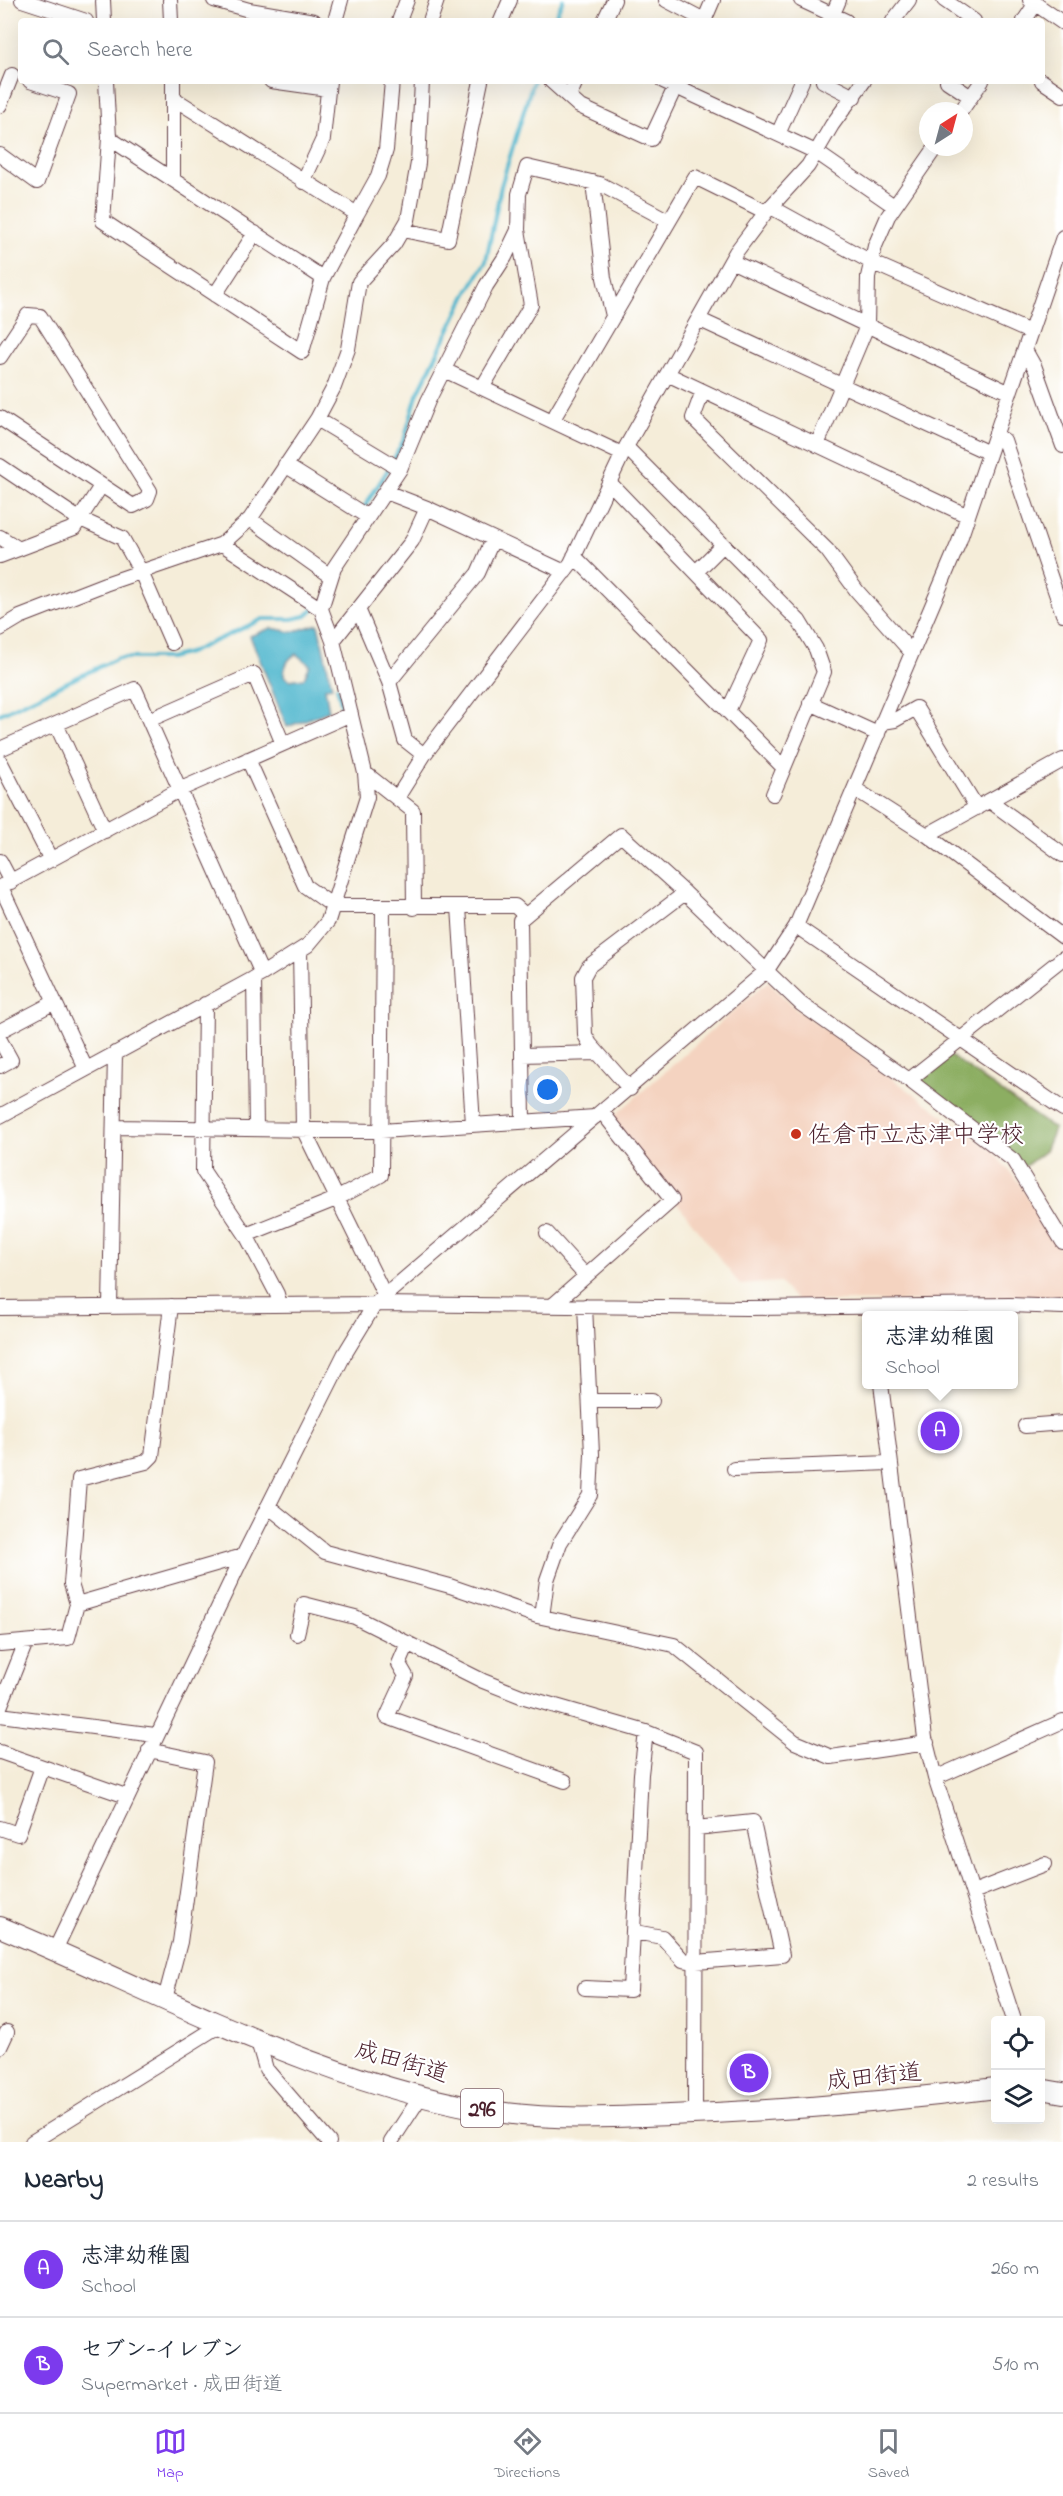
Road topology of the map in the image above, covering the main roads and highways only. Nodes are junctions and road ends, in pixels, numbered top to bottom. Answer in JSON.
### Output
{"nodes":[{"id":1,"x":0,"y":1927,"type":"edge"},
{"id":2,"x":991,"y":2089,"type":"edge"},
{"id":3,"x":1045,"y":2090,"type":"edge"},
{"id":4,"x":1063,"y":2093,"type":"edge"}],
"edges":[{"from":1,"to":2,"type":"highway","name":"成田街道","number":"296"},
{"from":3,"to":4,"type":"highway"}]}
